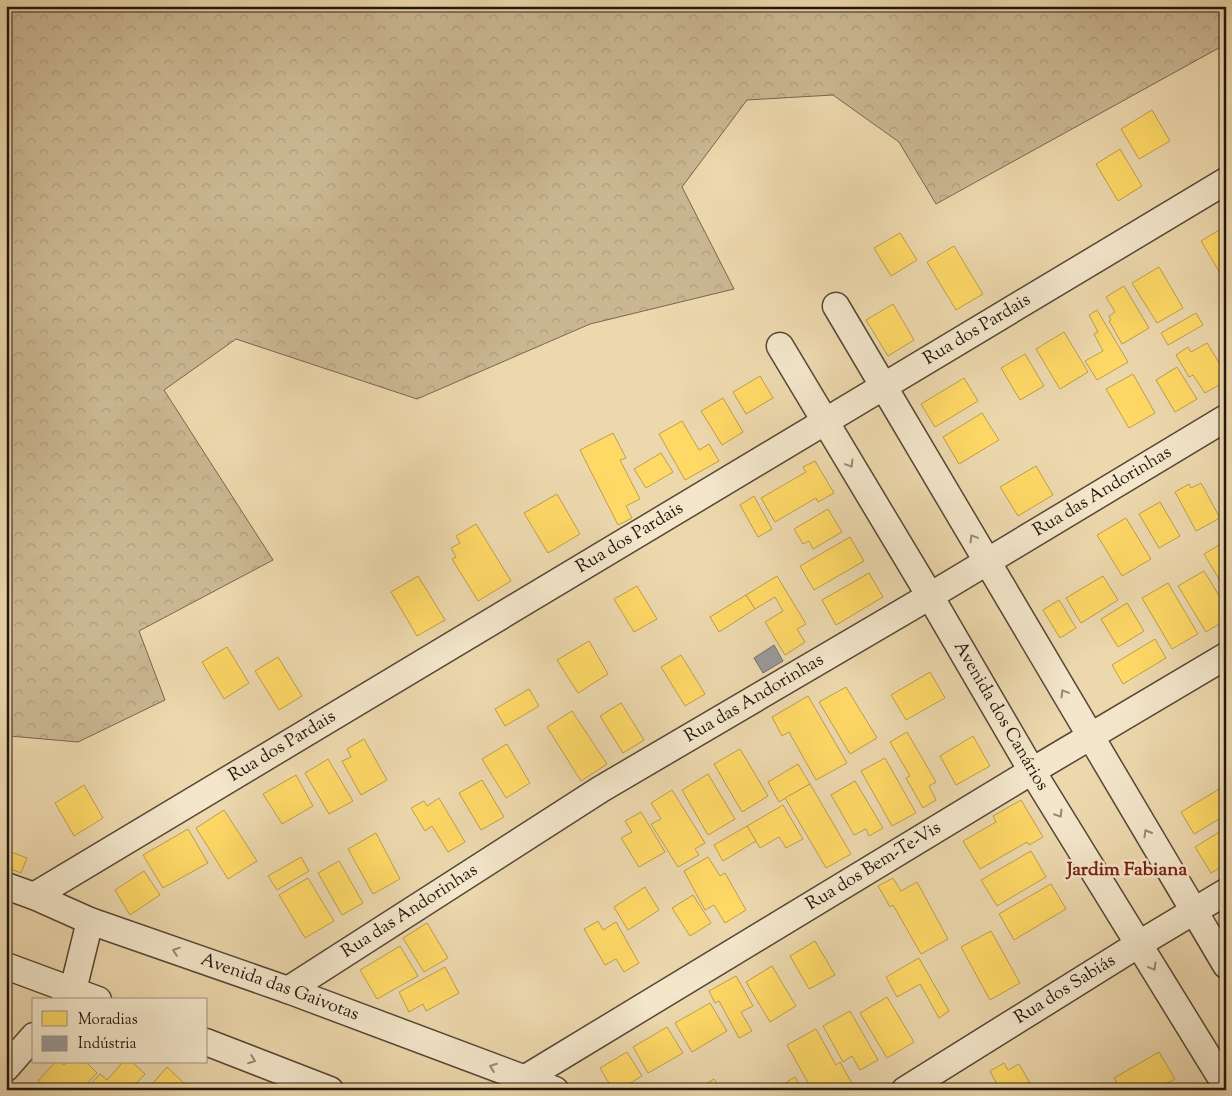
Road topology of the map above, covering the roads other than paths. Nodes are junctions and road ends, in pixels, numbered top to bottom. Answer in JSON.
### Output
{"nodes":[{"id":1,"x":1226,"y":181,"type":"edge"},
{"id":2,"x":836,"y":306,"type":"dead end"},
{"id":3,"x":780,"y":346,"type":"dead end"},
{"id":4,"x":884,"y":387,"type":"junction"},
{"id":5,"x":1226,"y":418,"type":"edge"},
{"id":6,"x":824,"y":422,"type":"junction"},
{"id":7,"x":986,"y":561,"type":"junction"},
{"id":8,"x":930,"y":596,"type":"junction"},
{"id":9,"x":1226,"y":656,"type":"edge"},
{"id":10,"x":1090,"y":738,"type":"junction"},
{"id":11,"x":1032,"y":771,"type":"junction"},
{"id":12,"x":6,"y":886,"type":"edge"},
{"id":13,"x":1226,"y":892,"type":"edge"},
{"id":14,"x":34,"y":896,"type":"junction"},
{"id":15,"x":1193,"y":912,"type":"junction"},
{"id":16,"x":90,"y":921,"type":"junction"},
{"id":17,"x":1139,"y":944,"type":"junction"},
{"id":18,"x":1226,"y":965,"type":"edge"},
{"id":19,"x":6,"y":966,"type":"edge"},
{"id":20,"x":288,"y":990,"type":"junction"},
{"id":21,"x":69,"y":995,"type":"edge"},
{"id":22,"x":86,"y":998,"type":"edge"},
{"id":23,"x":32,"y":1038,"type":"edge"},
{"id":24,"x":208,"y":1043,"type":"edge"},
{"id":25,"x":6,"y":1068,"type":"edge"},
{"id":26,"x":282,"y":1082,"type":"edge"},
{"id":27,"x":522,"y":1084,"type":"edge"},
{"id":28,"x":1226,"y":1086,"type":"edge"},
{"id":29,"x":330,"y":1090,"type":"edge"},
{"id":30,"x":555,"y":1090,"type":"edge"},
{"id":31,"x":905,"y":1090,"type":"edge"}],
"edges":[{"from":1,"to":4,"type":"street","name":"Rua dos Pardais"},
{"from":2,"to":4,"type":"street"},
{"from":3,"to":6,"type":"street","name":"Avenida dos Canários"},
{"from":4,"to":6,"type":"street","name":"Rua dos Pardais"},
{"from":7,"to":4,"type":"street","one_way":true},
{"from":5,"to":7,"type":"street","name":"Rua das Andorinhas"},
{"from":6,"to":8,"type":"street","name":"Avenida dos Canários","one_way":true},
{"from":6,"to":14,"type":"street","name":"Rua dos Pardais"},
{"from":7,"to":8,"type":"street","name":"Rua das Andorinhas"},
{"from":10,"to":7,"type":"street","one_way":true},
{"from":8,"to":11,"type":"street","name":"Avenida dos Canários"},
{"from":8,"to":20,"type":"street","name":"Rua das Andorinhas"},
{"from":9,"to":10,"type":"street","name":"Rua dos Bem-Te-Vis"},
{"from":10,"to":11,"type":"street","name":"Rua dos Bem-Te-Vis"},
{"from":15,"to":10,"type":"street","one_way":true},
{"from":11,"to":17,"type":"street","name":"Avenida dos Canários","one_way":true},
{"from":11,"to":27,"type":"street","name":"Rua dos Bem-Te-Vis"},
{"from":12,"to":14,"type":"street","name":"Avenida das Gaivotas"},
{"from":13,"to":15,"type":"street","name":"Rua dos Sabiás"},
{"from":14,"to":16,"type":"street","name":"Avenida das Gaivotas"},
{"from":15,"to":17,"type":"street","name":"Rua dos Sabiás"},
{"from":15,"to":18,"type":"street"},
{"from":20,"to":16,"type":"street","name":"Avenida das Gaivotas","one_way":true},
{"from":16,"to":21,"type":"street"},
{"from":17,"to":28,"type":"street","name":"Avenida dos Canários","one_way":true},
{"from":17,"to":31,"type":"street","name":"Rua dos Sabiás"},
{"from":19,"to":21,"type":"street"},
{"from":27,"to":20,"type":"street","name":"Avenida das Gaivotas","one_way":true},
{"from":21,"to":22,"type":"street"},
{"from":23,"to":25,"type":"street"},
{"from":24,"to":26,"type":"street","one_way":true},
{"from":26,"to":29,"type":"street"},
{"from":27,"to":30,"type":"street","name":"Avenida das Gaivotas"}]}
